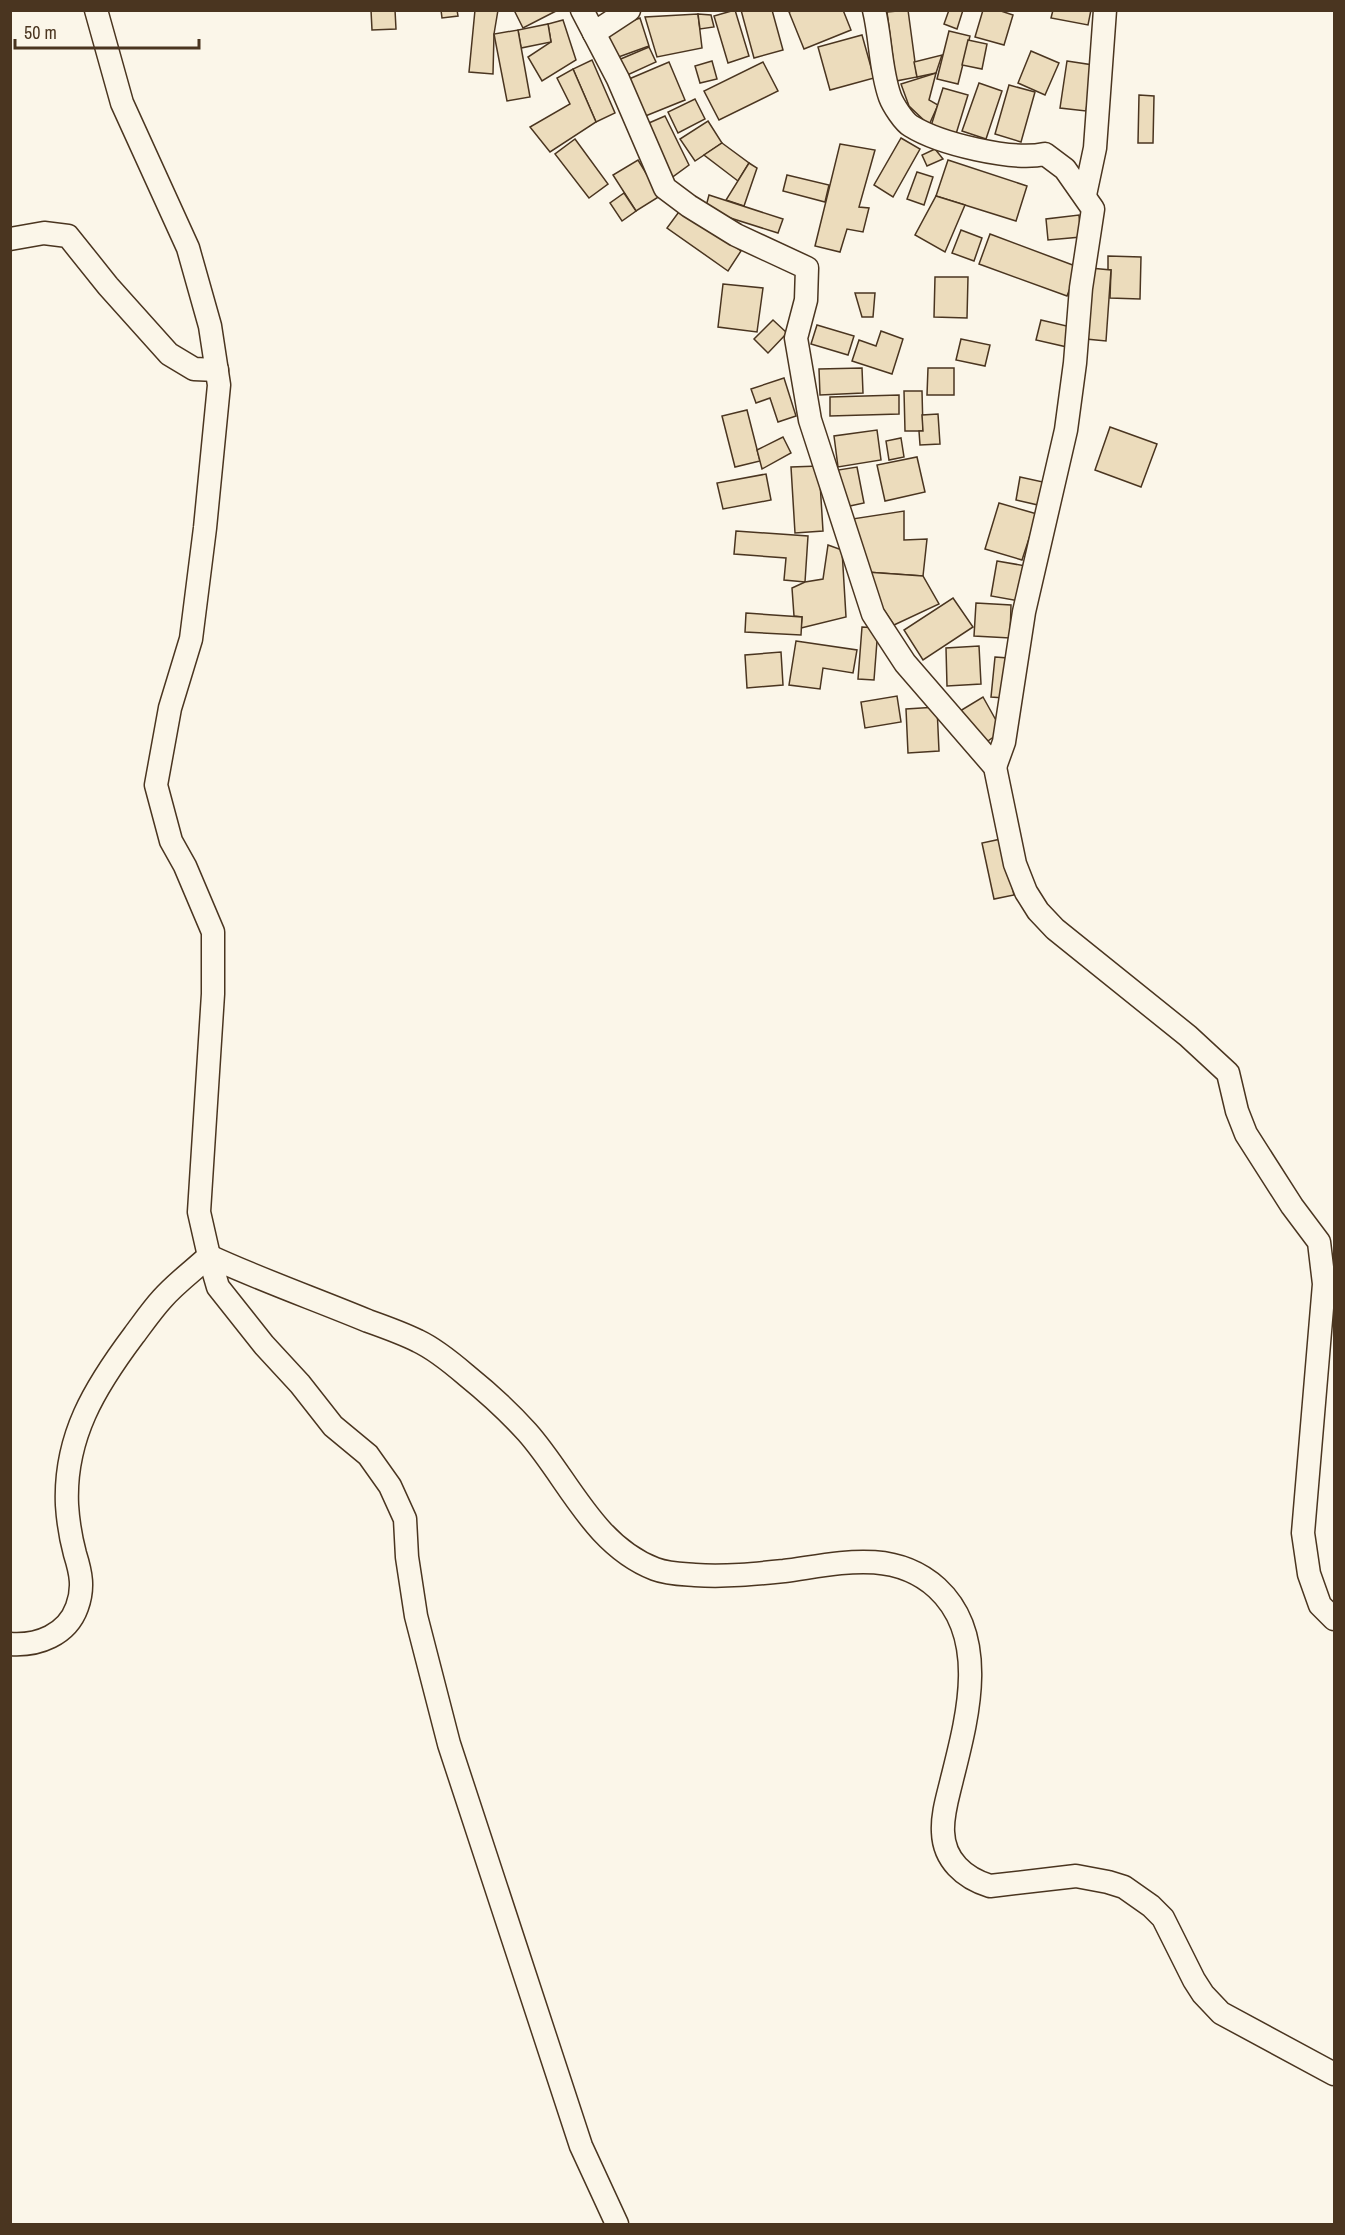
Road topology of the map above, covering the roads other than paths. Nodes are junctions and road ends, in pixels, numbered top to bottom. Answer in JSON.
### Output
{"nodes":[{"id":1,"x":96,"y":10,"type":"edge"},
{"id":2,"x":582,"y":10,"type":"edge"},
{"id":3,"x":629,"y":10,"type":"edge"},
{"id":4,"x":874,"y":10,"type":"edge"},
{"id":5,"x":1106,"y":10,"type":"edge"},
{"id":6,"x":594,"y":33,"type":"junction"},
{"id":7,"x":1084,"y":195,"type":"junction"},
{"id":8,"x":10,"y":239,"type":"edge"},
{"id":9,"x":217,"y":370,"type":"junction"},
{"id":10,"x":994,"y":767,"type":"junction"},
{"id":11,"x":209,"y":1256,"type":"junction"},
{"id":12,"x":1335,"y":1619,"type":"edge"},
{"id":13,"x":10,"y":1644,"type":"edge"},
{"id":14,"x":1335,"y":2074,"type":"edge"},
{"id":15,"x":617,"y":2224,"type":"edge"}],
"edges":[{"from":1,"to":9,"type":"street"},
{"from":2,"to":6,"type":"street"},
{"from":3,"to":6,"type":"street"},
{"from":4,"to":7,"type":"street"},
{"from":5,"to":7,"type":"street"},
{"from":6,"to":10,"type":"street"},
{"from":7,"to":10,"type":"street"},
{"from":8,"to":9,"type":"street"},
{"from":9,"to":11,"type":"street"},
{"from":10,"to":12,"type":"street"},
{"from":11,"to":13,"type":"street"},
{"from":11,"to":14,"type":"street"},
{"from":11,"to":15,"type":"street"}]}
